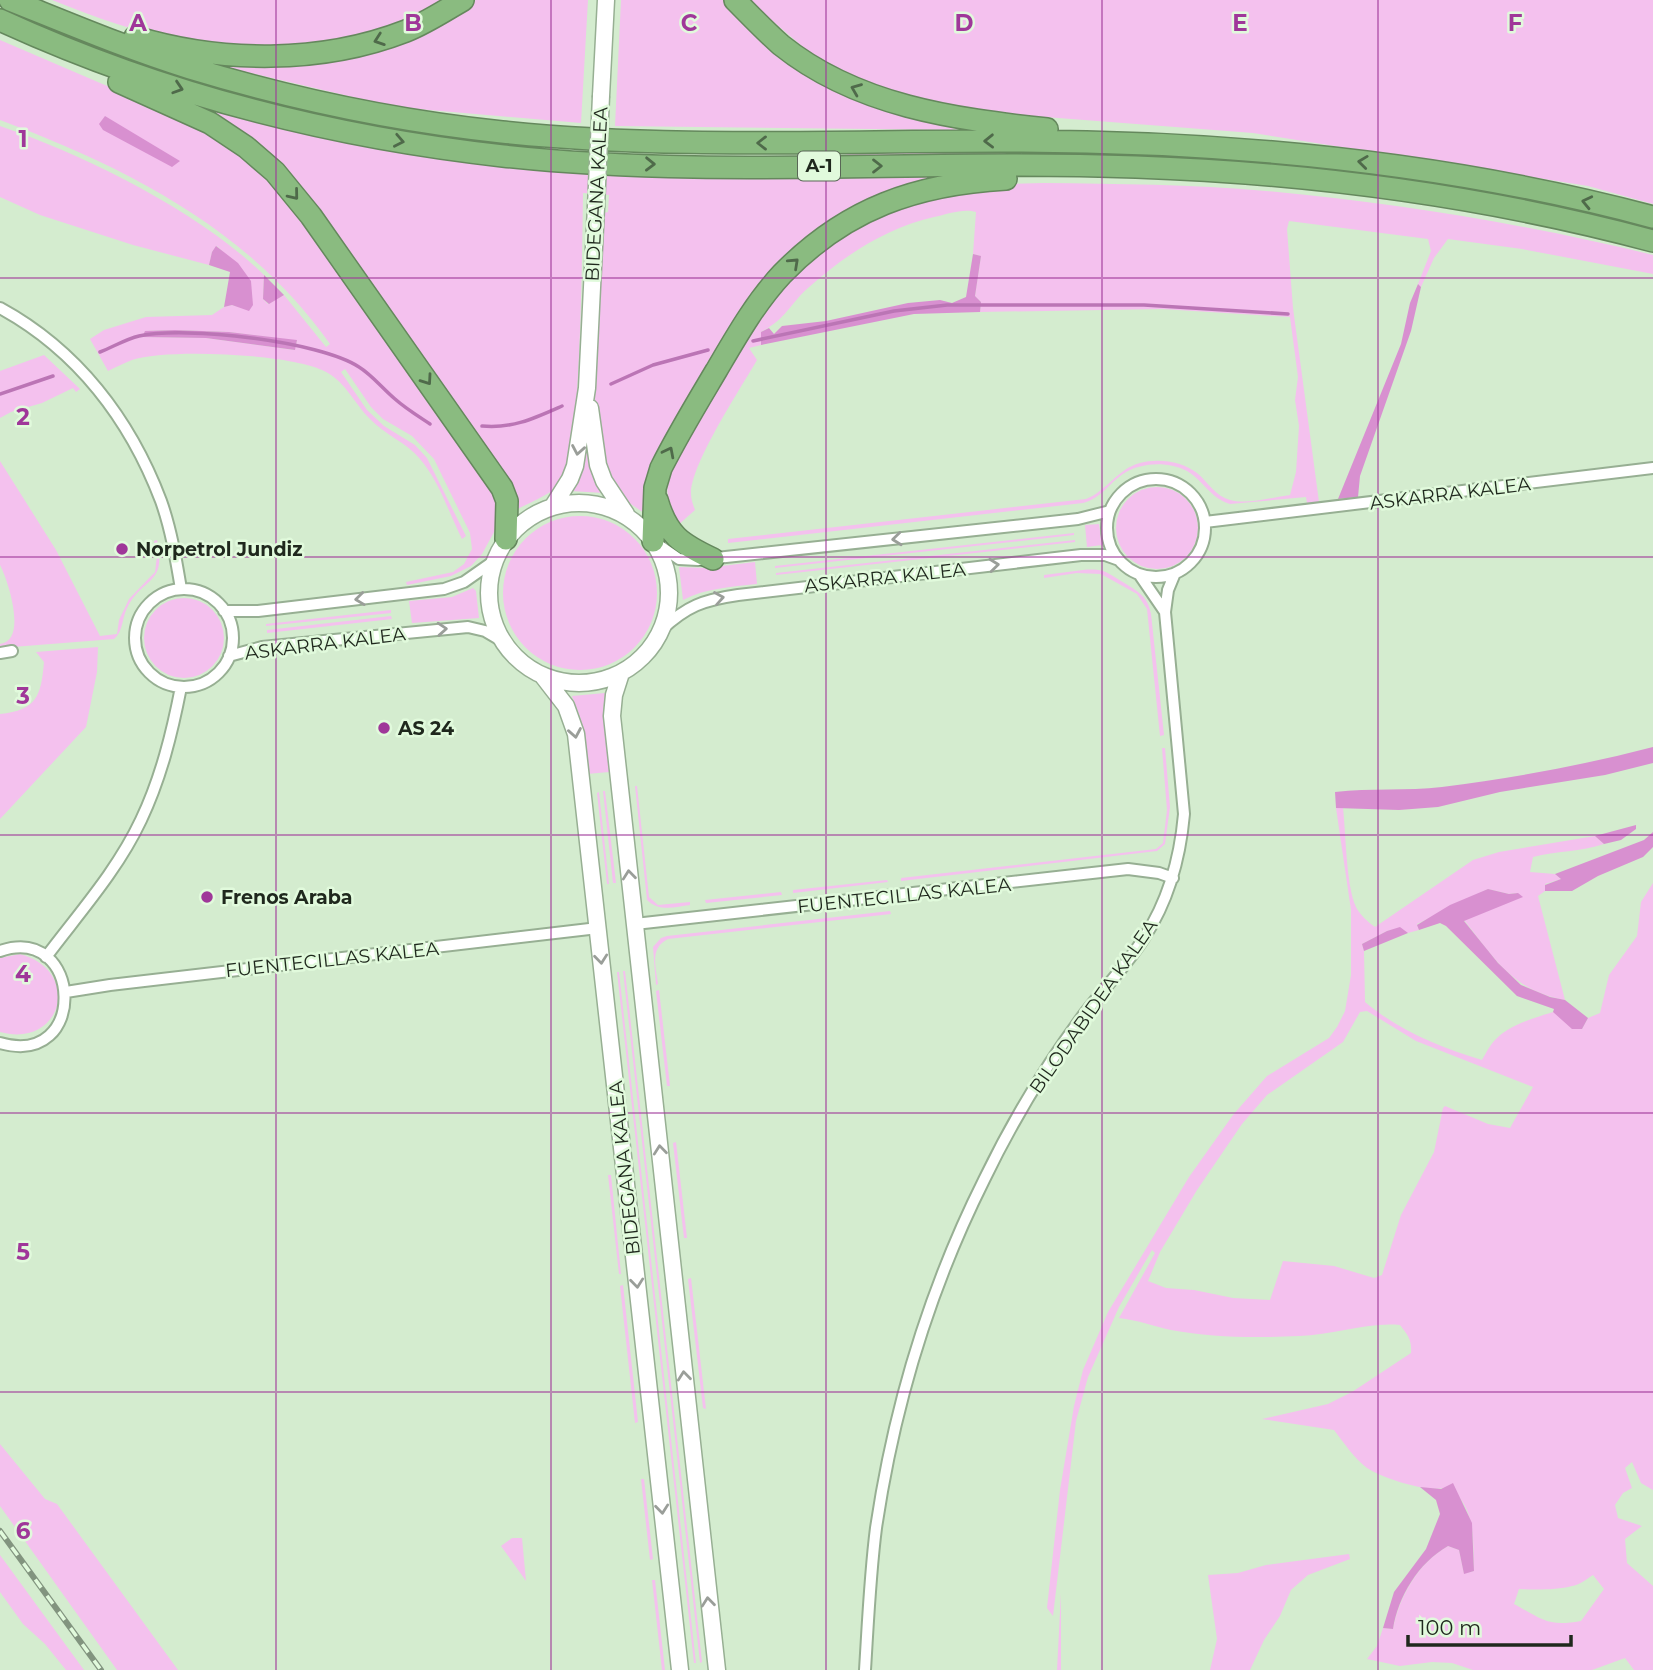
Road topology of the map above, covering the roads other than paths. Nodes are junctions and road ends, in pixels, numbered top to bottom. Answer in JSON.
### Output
{"nodes":[{"id":1,"x":11,"y":0,"type":"edge"},
{"id":2,"x":463,"y":0,"type":"edge"},
{"id":3,"x":606,"y":0,"type":"edge"},
{"id":4,"x":735,"y":0,"type":"edge"},
{"id":5,"x":0,"y":20,"type":"edge"},
{"id":6,"x":0,"y":26,"type":"edge"},
{"id":7,"x":1212,"y":147,"type":"junction"},
{"id":8,"x":1133,"y":167,"type":"junction"},
{"id":9,"x":1653,"y":217,"type":"edge"},
{"id":10,"x":1653,"y":241,"type":"edge"},
{"id":11,"x":0,"y":308,"type":"edge"},
{"id":12,"x":587,"y":388,"type":"junction"},
{"id":13,"x":1653,"y":468,"type":"edge"},
{"id":14,"x":654,"y":488,"type":"junction"},
{"id":15,"x":553,"y":506,"type":"junction"},
{"id":16,"x":1110,"y":511,"type":"junction"},
{"id":17,"x":629,"y":517,"type":"junction"},
{"id":18,"x":1205,"y":522,"type":"junction"},
{"id":19,"x":506,"y":539,"type":"junction"},
{"id":20,"x":653,"y":541,"type":"junction"},
{"id":21,"x":713,"y":559,"type":"junction"},
{"id":22,"x":1119,"y":559,"type":"junction"},
{"id":23,"x":494,"y":561,"type":"junction"},
{"id":24,"x":1175,"y":573,"type":"junction"},
{"id":25,"x":1139,"y":574,"type":"junction"},
{"id":26,"x":181,"y":589,"type":"junction"},
{"id":27,"x":224,"y":611,"type":"junction"},
{"id":28,"x":1166,"y":612,"type":"junction"},
{"id":29,"x":661,"y":630,"type":"junction"},
{"id":30,"x":502,"y":641,"type":"junction"},
{"id":31,"x":12,"y":651,"type":"dead end"},
{"id":32,"x":0,"y":653,"type":"edge"},
{"id":33,"x":229,"y":656,"type":"junction"},
{"id":34,"x":621,"y":673,"type":"junction"},
{"id":35,"x":541,"y":676,"type":"junction"},
{"id":36,"x":181,"y":687,"type":"junction"},
{"id":37,"x":1174,"y":878,"type":"junction"},
{"id":38,"x":635,"y":924,"type":"junction"},
{"id":39,"x":598,"y":928,"type":"junction"},
{"id":40,"x":0,"y":951,"type":"edge"},
{"id":41,"x":46,"y":957,"type":"junction"},
{"id":42,"x":66,"y":992,"type":"junction"},
{"id":43,"x":0,"y":1043,"type":"edge"},
{"id":44,"x":680,"y":1670,"type":"edge"},
{"id":45,"x":717,"y":1670,"type":"edge"},
{"id":46,"x":865,"y":1670,"type":"edge"}],
"edges":[{"from":2,"to":1,"type":"highway","one_way":true},
{"from":7,"to":1,"type":"highway","number":"A-1","one_way":true},
{"from":3,"to":12,"type":"street","name":"BIDEGANA KALEA","bridge":true},
{"from":7,"to":4,"type":"highway","one_way":true},
{"from":5,"to":8,"type":"highway","number":"A-1","one_way":true},
{"from":6,"to":19,"type":"highway","one_way":true},
{"from":9,"to":7,"type":"highway","number":"A-1","one_way":true},
{"from":8,"to":10,"type":"highway","number":"A-1"},
{"from":14,"to":8,"type":"highway","one_way":true},
{"from":11,"to":26,"type":"street"},
{"from":12,"to":15,"type":"street","name":"BIDEGANA KALEA","one_way":true},
{"from":12,"to":17,"type":"street","name":"BIDEGANA KALEA"},
{"from":13,"to":18,"type":"street","name":"ASKARRA KALEA"},
{"from":14,"to":20,"type":"highway"},
{"from":14,"to":21,"type":"highway"},
{"from":15,"to":17,"type":"street"},
{"from":15,"to":19,"type":"street"},
{"from":16,"to":18,"type":"street"},
{"from":16,"to":21,"type":"street","name":"ASKARRA KALEA","one_way":true},
{"from":16,"to":22,"type":"street"},
{"from":17,"to":20,"type":"street"},
{"from":18,"to":24,"type":"street"},
{"from":19,"to":23,"type":"street"},
{"from":20,"to":21,"type":"street","name":"ASKARRA KALEA"},
{"from":20,"to":29,"type":"street"},
{"from":22,"to":25,"type":"street"},
{"from":29,"to":22,"type":"street","name":"ASKARRA KALEA","one_way":true},
{"from":23,"to":27,"type":"street","name":"ASKARRA KALEA","one_way":true},
{"from":23,"to":30,"type":"street"},
{"from":24,"to":25,"type":"street"},
{"from":24,"to":28,"type":"street","name":"BILODABIDEA KALEA"},
{"from":25,"to":28,"type":"street","name":"BILODABIDEA KALEA"},
{"from":26,"to":27,"type":"street"},
{"from":26,"to":36,"type":"street"},
{"from":27,"to":33,"type":"street"},
{"from":28,"to":37,"type":"street","name":"BILODABIDEA KALEA"},
{"from":29,"to":34,"type":"street"},
{"from":33,"to":30,"type":"street","name":"ASKARRA KALEA","one_way":true},
{"from":30,"to":35,"type":"street"},
{"from":31,"to":32,"type":"street"},
{"from":33,"to":36,"type":"street"},
{"from":34,"to":35,"type":"street"},
{"from":38,"to":34,"type":"street","name":"BIDEGANA KALEA","one_way":true},
{"from":35,"to":39,"type":"street","name":"BIDEGANA KALEA","one_way":true},
{"from":36,"to":41,"type":"street"},
{"from":37,"to":38,"type":"street","name":"FUENTECILLAS KALEA"},
{"from":37,"to":46,"type":"street","name":"BILODABIDEA KALEA"},
{"from":45,"to":38,"type":"street","name":"BIDEGANA KALEA","one_way":true},
{"from":39,"to":42,"type":"street","name":"FUENTECILLAS KALEA"},
{"from":39,"to":44,"type":"street","name":"BIDEGANA KALEA","one_way":true},
{"from":40,"to":41,"type":"street"},
{"from":41,"to":42,"type":"street"},
{"from":42,"to":43,"type":"street"}]}
